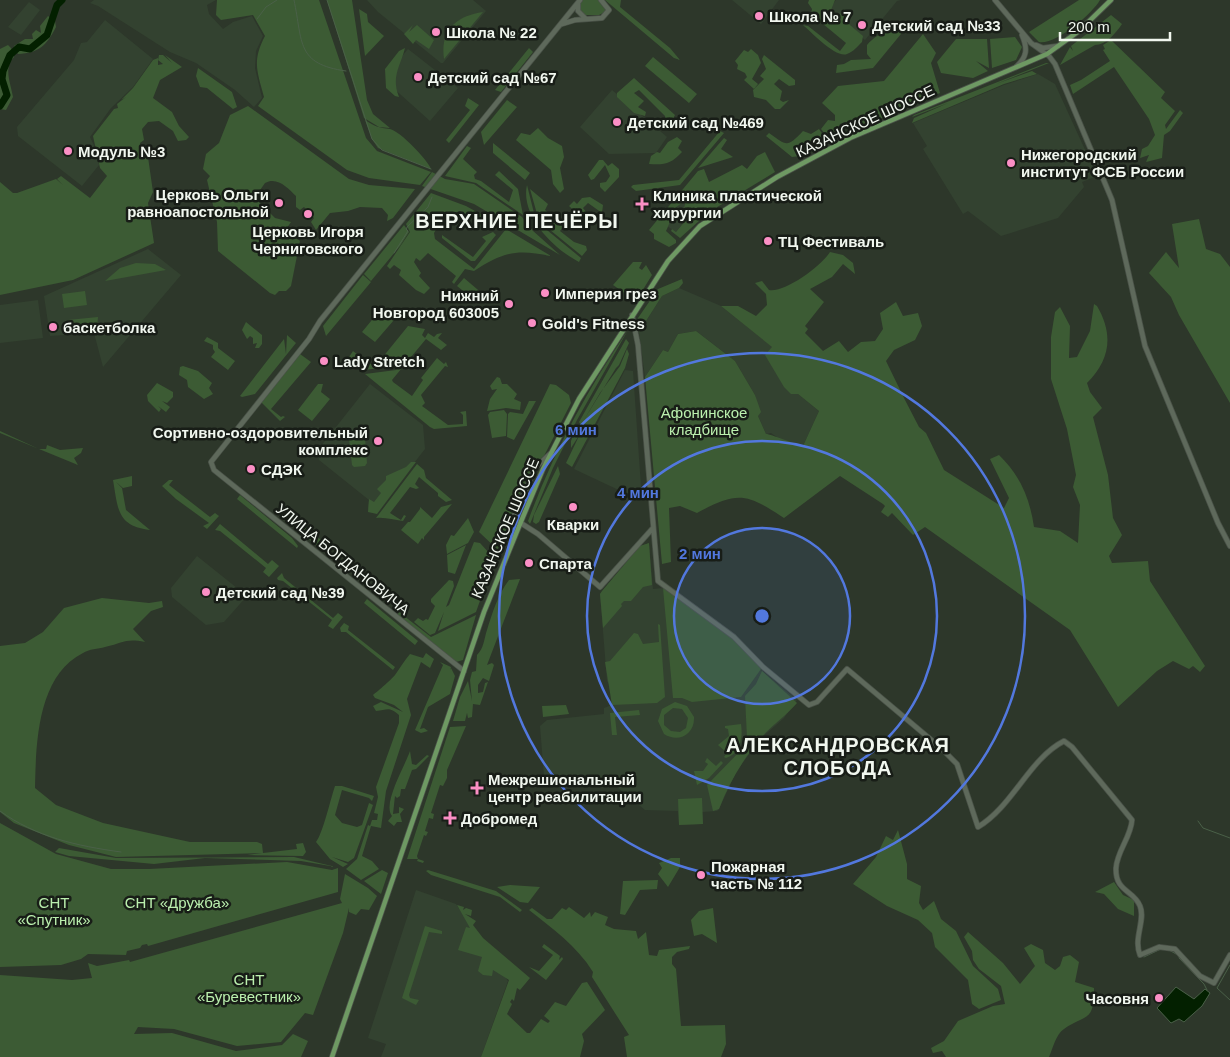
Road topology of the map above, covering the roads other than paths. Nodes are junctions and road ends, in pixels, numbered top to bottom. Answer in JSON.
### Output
{"nodes":[{"id":1,"x":601,"y":0,"type":"edge"},
{"id":2,"x":995,"y":0,"type":"edge"},
{"id":3,"x":1111,"y":0,"type":"edge"},
{"id":4,"x":579,"y":1,"type":"edge"},
{"id":5,"x":586,"y":19,"type":"junction"},
{"id":6,"x":561,"y":24,"type":"junction"},
{"id":7,"x":1020,"y":31,"type":"junction"},
{"id":8,"x":1063,"y":44,"type":"junction"},
{"id":9,"x":1046,"y":54,"type":"junction"},
{"id":10,"x":1013,"y":69,"type":"junction"},
{"id":11,"x":632,"y":315,"type":"junction"},
{"id":12,"x":550,"y":454,"type":"junction"},
{"id":13,"x":520,"y":524,"type":"junction"},
{"id":14,"x":653,"y":528,"type":"junction"},
{"id":15,"x":643,"y":540,"type":"junction"},
{"id":16,"x":654,"y":542,"type":"junction"},
{"id":17,"x":1230,"y":546,"type":"edge"},
{"id":18,"x":464,"y":671,"type":"junction"},
{"id":19,"x":1230,"y":955,"type":"edge"},
{"id":20,"x":332,"y":1057,"type":"edge"}],
"edges":[{"from":1,"to":5,"type":"street"},
{"from":2,"to":7,"type":"street"},
{"from":3,"to":8,"type":"main road","name":"КАЗАНСКОЕ ШОССЕ"},
{"from":4,"to":5,"type":"street"},
{"from":4,"to":6,"type":"street"},
{"from":5,"to":6,"type":"street"},
{"from":6,"to":18,"type":"street","name":"УЛИЦА БОГДАНОВИЧА"},
{"from":7,"to":8,"type":"street"},
{"from":7,"to":9,"type":"street"},
{"from":7,"to":10,"type":"street"},
{"from":8,"to":9,"type":"main road","name":"КАЗАНСКОЕ ШОССЕ"},
{"from":9,"to":10,"type":"main road","name":"КАЗАНСКОЕ ШОССЕ"},
{"from":9,"to":17,"type":"street"},
{"from":10,"to":11,"type":"main road","name":"КАЗАНСКОЕ ШОССЕ"},
{"from":11,"to":12,"type":"main road","name":"КАЗАНСКОЕ ШОССЕ"},
{"from":11,"to":14,"type":"street"},
{"from":12,"to":13,"type":"main road","name":"КАЗАНСКОЕ ШОССЕ"},
{"from":12,"to":13,"type":"street"},
{"from":13,"to":15,"type":"street"},
{"from":13,"to":18,"type":"main road","name":"КАЗАНСКОЕ ШОССЕ"},
{"from":14,"to":15,"type":"street"},
{"from":14,"to":16,"type":"street"},
{"from":15,"to":16,"type":"street"},
{"from":16,"to":19,"type":"street"},
{"from":18,"to":20,"type":"main road","name":"КАЗАНСКОЕ ШОССЕ"}]}
